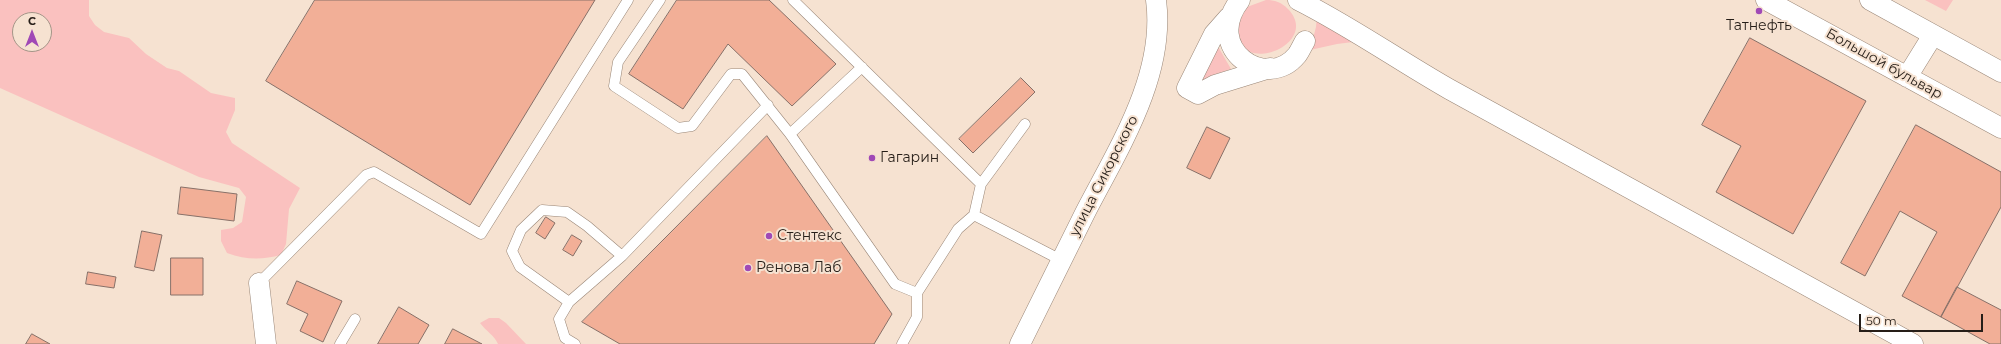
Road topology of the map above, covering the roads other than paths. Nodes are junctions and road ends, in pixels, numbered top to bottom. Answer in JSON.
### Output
{"nodes":[{"id":1,"x":628,"y":0,"type":"edge"},
{"id":2,"x":660,"y":0,"type":"edge"},
{"id":3,"x":793,"y":0,"type":"edge"},
{"id":4,"x":1156,"y":0,"type":"edge"},
{"id":5,"x":1298,"y":0,"type":"edge"},
{"id":6,"x":1766,"y":0,"type":"edge"},
{"id":7,"x":1870,"y":0,"type":"edge"},
{"id":8,"x":1233,"y":7,"type":"edge"},
{"id":9,"x":1933,"y":35,"type":"junction"},
{"id":10,"x":1305,"y":41,"type":"dead end"},
{"id":11,"x":862,"y":67,"type":"junction"},
{"id":12,"x":1270,"y":68,"type":"junction"},
{"id":13,"x":2001,"y":72,"type":"edge"},
{"id":14,"x":1908,"y":77,"type":"junction"},
{"id":15,"x":768,"y":105,"type":"junction"},
{"id":16,"x":1025,"y":124,"type":"dead end"},
{"id":17,"x":2001,"y":128,"type":"edge"},
{"id":18,"x":790,"y":134,"type":"junction"},
{"id":19,"x":981,"y":184,"type":"junction"},
{"id":20,"x":974,"y":215,"type":"junction"},
{"id":21,"x":622,"y":256,"type":"junction"},
{"id":22,"x":1061,"y":260,"type":"junction"},
{"id":23,"x":259,"y":283,"type":"joint"},
{"id":24,"x":917,"y":293,"type":"junction"},
{"id":25,"x":570,"y":302,"type":"junction"},
{"id":26,"x":355,"y":319,"type":"dead end"},
{"id":27,"x":266,"y":344,"type":"edge"},
{"id":28,"x":340,"y":344,"type":"edge"},
{"id":29,"x":575,"y":344,"type":"edge"},
{"id":30,"x":902,"y":344,"type":"edge"},
{"id":31,"x":1020,"y":344,"type":"edge"},
{"id":32,"x":1912,"y":344,"type":"edge"}],
"edges":[{"from":1,"to":23,"type":"lane"},
{"from":2,"to":15,"type":"lane"},
{"from":3,"to":11,"type":"lane"},
{"from":4,"to":22,"type":"street","name":"улица Сикорского"},
{"from":5,"to":32,"type":"street"},
{"from":6,"to":14,"type":"street","name":"Большой бульвар"},
{"from":7,"to":9,"type":"street"},
{"from":8,"to":12,"type":"street"},
{"from":8,"to":12,"type":"street"},
{"from":9,"to":13,"type":"street"},
{"from":9,"to":14,"type":"street"},
{"from":10,"to":12,"type":"street"},
{"from":11,"to":18,"type":"lane"},
{"from":11,"to":19,"type":"lane"},
{"from":14,"to":17,"type":"street","name":"Большой бульвар"},
{"from":15,"to":18,"type":"lane"},
{"from":15,"to":21,"type":"lane"},
{"from":16,"to":19,"type":"lane"},
{"from":18,"to":24,"type":"lane"},
{"from":19,"to":20,"type":"lane"},
{"from":20,"to":22,"type":"lane"},
{"from":20,"to":24,"type":"lane"},
{"from":21,"to":25,"type":"lane"},
{"from":21,"to":25,"type":"lane"},
{"from":22,"to":31,"type":"street","name":"улица Сикорского"},
{"from":23,"to":27,"type":"street"},
{"from":24,"to":30,"type":"lane"},
{"from":25,"to":29,"type":"lane"},
{"from":26,"to":28,"type":"lane"}]}
